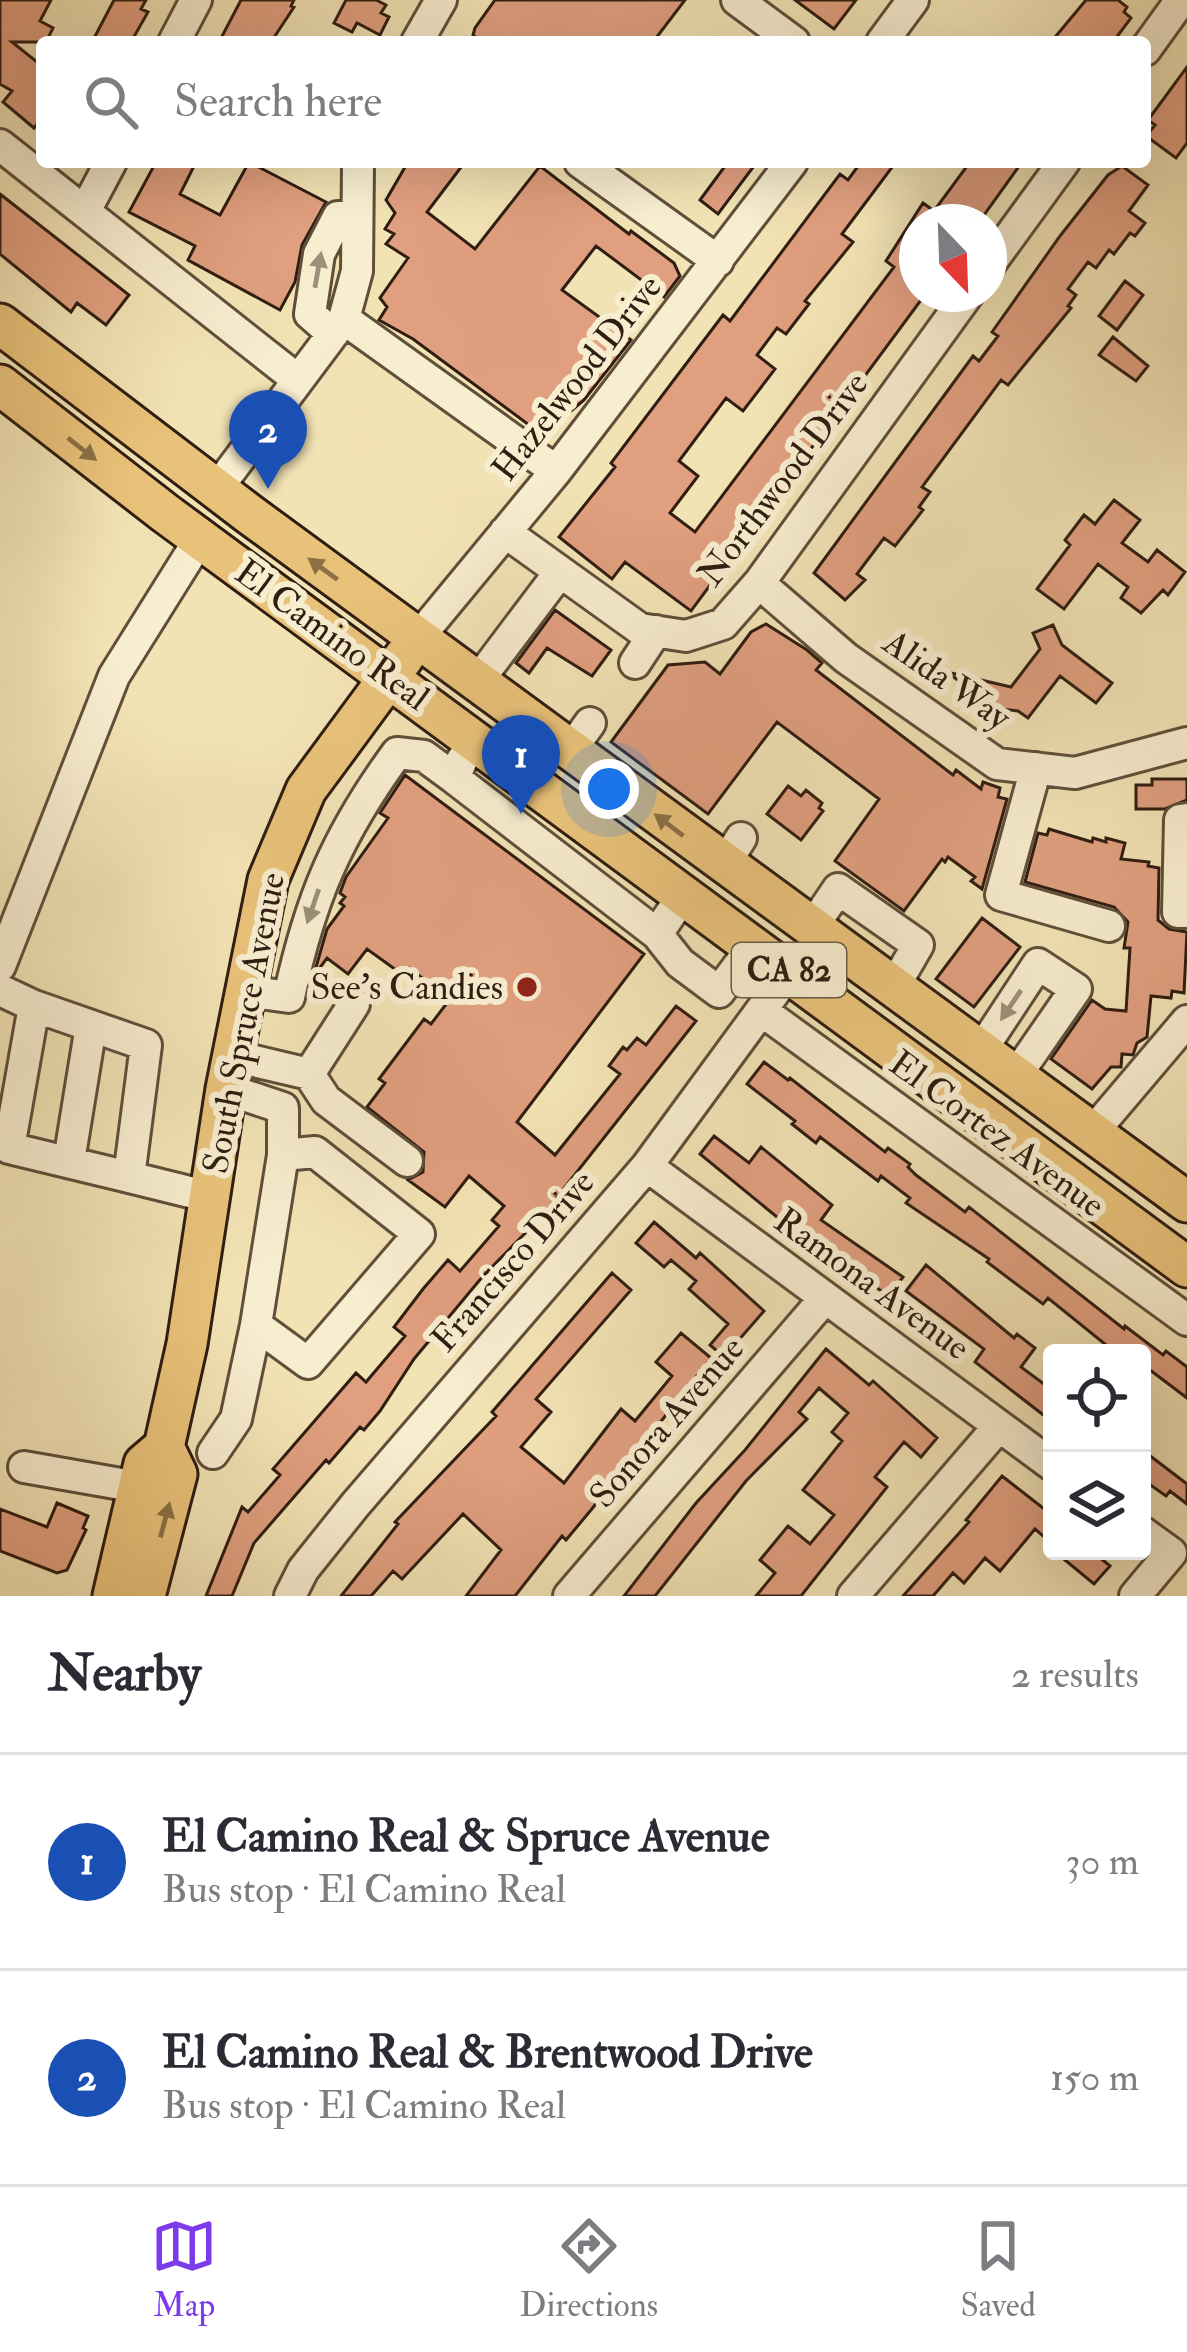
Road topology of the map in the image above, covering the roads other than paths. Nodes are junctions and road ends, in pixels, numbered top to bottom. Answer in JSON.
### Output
{"nodes":[{"id":1,"x":196,"y":0,"type":"edge"},
{"id":2,"x":441,"y":0,"type":"edge"},
{"id":3,"x":736,"y":0,"type":"edge"},
{"id":4,"x":914,"y":0,"type":"edge"},
{"id":5,"x":1174,"y":3,"type":"edge"},
{"id":6,"x":177,"y":36,"type":"edge"},
{"id":7,"x":421,"y":36,"type":"edge"},
{"id":8,"x":786,"y":36,"type":"edge"},
{"id":9,"x":887,"y":36,"type":"edge"},
{"id":10,"x":1151,"y":40,"type":"edge"},
{"id":11,"x":0,"y":145,"type":"edge"},
{"id":12,"x":108,"y":168,"type":"edge"},
{"id":13,"x":358,"y":168,"type":"edge"},
{"id":14,"x":588,"y":168,"type":"edge"},
{"id":15,"x":788,"y":168,"type":"edge"},
{"id":16,"x":1060,"y":168,"type":"edge"},
{"id":17,"x":85,"y":211,"type":"junction"},
{"id":18,"x":1007,"y":240,"type":"edge"},
{"id":19,"x":718,"y":261,"type":"junction"},
{"id":20,"x":955,"y":312,"type":"edge"},
{"id":21,"x":0,"y":324,"type":"edge"},
{"id":22,"x":338,"y":327,"type":"junction"},
{"id":23,"x":298,"y":380,"type":"junction"},
{"id":24,"x":0,"y":385,"type":"edge"},
{"id":25,"x":556,"y":471,"type":"junction"},
{"id":26,"x":216,"y":490,"type":"junction"},
{"id":27,"x":505,"y":532,"type":"junction"},
{"id":28,"x":200,"y":537,"type":"junction"},
{"id":29,"x":560,"y":572,"type":"junction"},
{"id":30,"x":759,"y":583,"type":"junction"},
{"id":31,"x":656,"y":631,"type":"junction"},
{"id":32,"x":418,"y":638,"type":"junction"},
{"id":33,"x":635,"y":663,"type":"dead end"},
{"id":34,"x":389,"y":677,"type":"junction"},
{"id":35,"x":477,"y":682,"type":"junction"},
{"id":36,"x":471,"y":738,"type":"junction"},
{"id":37,"x":1187,"y":743,"type":"edge"},
{"id":38,"x":1036,"y":769,"type":"junction"},
{"id":39,"x":318,"y":773,"type":"junction"},
{"id":40,"x":454,"y":778,"type":"junction"},
{"id":41,"x":362,"y":800,"type":"junction"},
{"id":42,"x":1187,"y":819,"type":"edge"},
{"id":43,"x":684,"y":894,"type":"junction"},
{"id":44,"x":1187,"y":912,"type":"edge"},
{"id":45,"x":1109,"y":926,"type":"dead end"},
{"id":46,"x":657,"y":934,"type":"junction"},
{"id":47,"x":754,"y":945,"type":"junction"},
{"id":48,"x":0,"y":966,"type":"edge"},
{"id":49,"x":790,"y":971,"type":"junction"},
{"id":50,"x":0,"y":990,"type":"edge"},
{"id":51,"x":246,"y":992,"type":"junction"},
{"id":52,"x":354,"y":1004,"type":"dead end"},
{"id":53,"x":34,"y":1006,"type":"junction"},
{"id":54,"x":762,"y":1011,"type":"junction"},
{"id":55,"x":1187,"y":1021,"type":"edge"},
{"id":56,"x":91,"y":1026,"type":"junction"},
{"id":57,"x":980,"y":1052,"type":"junction"},
{"id":58,"x":230,"y":1072,"type":"junction"},
{"id":59,"x":309,"y":1074,"type":"junction"},
{"id":60,"x":1015,"y":1077,"type":"junction"},
{"id":61,"x":1092,"y":1133,"type":"junction"},
{"id":62,"x":283,"y":1155,"type":"junction"},
{"id":63,"x":69,"y":1161,"type":"junction"},
{"id":64,"x":407,"y":1161,"type":"dead end"},
{"id":65,"x":646,"y":1166,"type":"junction"},
{"id":66,"x":129,"y":1177,"type":"junction"},
{"id":67,"x":210,"y":1197,"type":"junction"},
{"id":68,"x":1187,"y":1202,"type":"edge"},
{"id":69,"x":1187,"y":1267,"type":"edge"},
{"id":70,"x":825,"y":1298,"type":"junction"},
{"id":71,"x":1187,"y":1320,"type":"edge"},
{"id":72,"x":256,"y":1325,"type":"junction"},
{"id":73,"x":999,"y":1426,"type":"junction"},
{"id":74,"x":164,"y":1447,"type":"junction"},
{"id":75,"x":213,"y":1453,"type":"dead end"},
{"id":76,"x":1043,"y":1458,"type":"edge"},
{"id":77,"x":25,"y":1467,"type":"dead end"},
{"id":78,"x":138,"y":1487,"type":"junction"},
{"id":79,"x":1151,"y":1539,"type":"edge"},
{"id":80,"x":113,"y":1596,"type":"edge"},
{"id":81,"x":145,"y":1596,"type":"edge"},
{"id":82,"x":290,"y":1596,"type":"edge"},
{"id":83,"x":569,"y":1596,"type":"edge"},
{"id":84,"x":853,"y":1596,"type":"edge"},
{"id":85,"x":1135,"y":1596,"type":"edge"}],
"edges":[{"from":1,"to":6,"type":"street"},
{"from":2,"to":7,"type":"street"},
{"from":3,"to":8,"type":"street"},
{"from":4,"to":9,"type":"street"},
{"from":5,"to":10,"type":"street"},
{"from":11,"to":17,"type":"street"},
{"from":12,"to":17,"type":"street"},
{"from":13,"to":22,"type":"street"},
{"from":14,"to":19,"type":"street"},
{"from":15,"to":19,"type":"street","name":"Hazelwood Drive"},
{"from":16,"to":18,"type":"street"},
{"from":17,"to":23,"type":"street"},
{"from":19,"to":25,"type":"street","name":"Hazelwood Drive"},
{"from":20,"to":30,"type":"street","name":"Northwood Drive"},
{"from":21,"to":26,"type":"main road","name":"El Camino Real","number":"CA 82"},
{"from":22,"to":23,"type":"street"},
{"from":22,"to":25,"type":"street"},
{"from":23,"to":26,"type":"street"},
{"from":24,"to":28,"type":"main road","name":"El Camino Real","number":"CA 82","one_way":true},
{"from":25,"to":27,"type":"street","name":"Hazelwood Drive"},
{"from":32,"to":26,"type":"main road","name":"El Camino Real","number":"CA 82","one_way":true},
{"from":27,"to":29,"type":"street"},
{"from":27,"to":32,"type":"street","name":"Hazelwood Drive"},
{"from":28,"to":34,"type":"main road","name":"El Camino Real","number":"CA 82"},
{"from":28,"to":48,"type":"street"},
{"from":29,"to":31,"type":"street"},
{"from":29,"to":35,"type":"street"},
{"from":30,"to":31,"type":"street","name":"Northwood Drive"},
{"from":30,"to":38,"type":"street","name":"Alida Way"},
{"from":31,"to":33,"type":"street"},
{"from":32,"to":34,"type":"main road","name":"South Spruce Avenue"},
{"from":32,"to":35,"type":"main road","name":"El Camino Real","number":"CA 82"},
{"from":34,"to":36,"type":"main road","name":"El Camino Real","number":"CA 82"},
{"from":34,"to":39,"type":"main road","name":"South Spruce Avenue"},
{"from":57,"to":35,"type":"main road","name":"El Camino Real","number":"CA 82","one_way":true},
{"from":36,"to":40,"type":"street"},
{"from":36,"to":43,"type":"main road","name":"El Camino Real","number":"CA 82"},
{"from":37,"to":38,"type":"street","name":"Alida Way"},
{"from":38,"to":45,"type":"street"},
{"from":39,"to":41,"type":"street"},
{"from":39,"to":51,"type":"main road","name":"South Spruce Avenue"},
{"from":40,"to":41,"type":"street"},
{"from":40,"to":46,"type":"street"},
{"from":41,"to":51,"type":"street","one_way":true},
{"from":42,"to":44,"type":"street"},
{"from":43,"to":46,"type":"street"},
{"from":43,"to":47,"type":"main road","name":"El Camino Real","number":"CA 82"},
{"from":46,"to":47,"type":"street"},
{"from":47,"to":49,"type":"main road","name":"El Camino Real","number":"CA 82"},
{"from":49,"to":54,"type":"street","name":"Francisco Drive"},
{"from":49,"to":69,"type":"main road","name":"El Camino Real","number":"CA 82"},
{"from":50,"to":53,"type":"street"},
{"from":51,"to":58,"type":"main road","name":"South Spruce Avenue"},
{"from":52,"to":59,"type":"street"},
{"from":53,"to":56,"type":"street"},
{"from":53,"to":63,"type":"street"},
{"from":54,"to":65,"type":"street","name":"Francisco Drive"},
{"from":54,"to":71,"type":"street","name":"El Cortez Avenue"},
{"from":55,"to":61,"type":"street"},
{"from":56,"to":63,"type":"street"},
{"from":56,"to":66,"type":"street"},
{"from":57,"to":60,"type":"main road","name":"El Camino Real","number":"CA 82"},
{"from":60,"to":57,"type":"street","one_way":true},
{"from":58,"to":59,"type":"street"},
{"from":58,"to":62,"type":"street"},
{"from":58,"to":67,"type":"main road","name":"South Spruce Avenue"},
{"from":59,"to":64,"type":"street"},
{"from":60,"to":61,"type":"main road","name":"El Camino Real","number":"CA 82"},
{"from":61,"to":68,"type":"main road","name":"El Camino Real","number":"CA 82"},
{"from":62,"to":72,"type":"street"},
{"from":62,"to":72,"type":"street"},
{"from":63,"to":66,"type":"street"},
{"from":65,"to":70,"type":"street","name":"Ramona Avenue"},
{"from":65,"to":82,"type":"street","name":"Francisco Drive"},
{"from":66,"to":67,"type":"street"},
{"from":67,"to":74,"type":"main road","name":"South Spruce Avenue"},
{"from":70,"to":73,"type":"street","name":"Ramona Avenue"},
{"from":70,"to":83,"type":"street","name":"Sonora Avenue"},
{"from":72,"to":75,"type":"street"},
{"from":73,"to":76,"type":"street","name":"Ramona Avenue"},
{"from":73,"to":84,"type":"street"},
{"from":74,"to":78,"type":"main road","name":"South Spruce Avenue"},
{"from":81,"to":74,"type":"main road","name":"South Spruce Avenue","one_way":true},
{"from":77,"to":78,"type":"street"},
{"from":78,"to":80,"type":"main road","name":"South Spruce Avenue"},
{"from":79,"to":85,"type":"street"}]}
